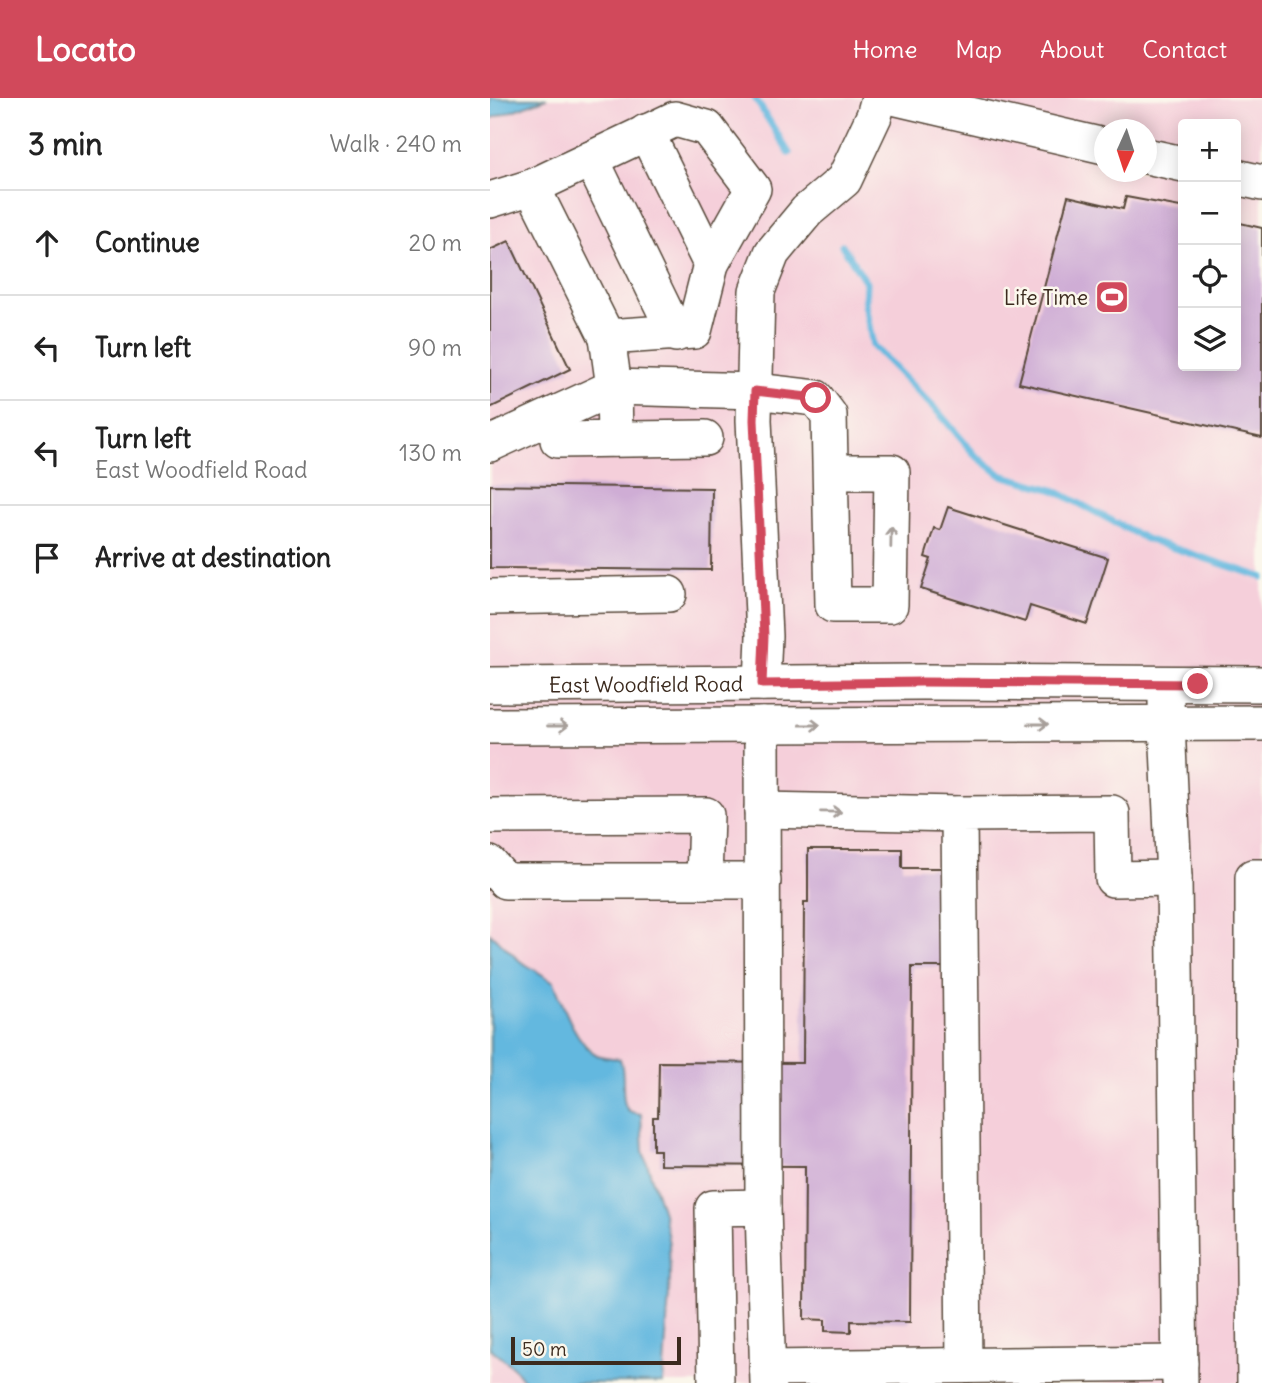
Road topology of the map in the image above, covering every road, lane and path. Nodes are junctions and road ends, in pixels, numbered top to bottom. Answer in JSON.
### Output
{"nodes":[{"id":1,"x":879,"y":98,"type":"edge"},
{"id":2,"x":897,"y":98,"type":"edge"},
{"id":3,"x":646,"y":132,"type":"junction"},
{"id":4,"x":1094,"y":144,"type":"edge"},
{"id":5,"x":1157,"y":158,"type":"edge"},
{"id":6,"x":591,"y":159,"type":"junction"},
{"id":7,"x":1178,"y":163,"type":"edge"},
{"id":8,"x":1241,"y":178,"type":"edge"},
{"id":9,"x":1262,"y":183,"type":"edge"},
{"id":10,"x":532,"y":187,"type":"junction"},
{"id":11,"x":490,"y":200,"type":"edge"},
{"id":12,"x":711,"y":264,"type":"junction"},
{"id":13,"x":676,"y":334,"type":"junction"},
{"id":14,"x":607,"y":337,"type":"junction"},
{"id":15,"x":614,"y":387,"type":"junction"},
{"id":16,"x":755,"y":391,"type":"junction"},
{"id":17,"x":705,"y":438,"type":"dead end"},
{"id":18,"x":615,"y":439,"type":"junction"},
{"id":19,"x":558,"y":440,"type":"dead end"},
{"id":20,"x":490,"y":444,"type":"edge"},
{"id":21,"x":831,"y":472,"type":"dead end"},
{"id":22,"x":669,"y":594,"type":"dead end"},
{"id":23,"x":490,"y":597,"type":"edge"},
{"id":24,"x":762,"y":684,"type":"junction"},
{"id":25,"x":1165,"y":684,"type":"junction"},
{"id":26,"x":1262,"y":684,"type":"edge"},
{"id":27,"x":490,"y":685,"type":"edge"},
{"id":28,"x":1262,"y":723,"type":"edge"},
{"id":29,"x":1167,"y":724,"type":"junction"},
{"id":30,"x":762,"y":725,"type":"junction"},
{"id":31,"x":490,"y":726,"type":"edge"},
{"id":32,"x":762,"y":810,"type":"junction"},
{"id":33,"x":959,"y":814,"type":"junction"},
{"id":34,"x":490,"y":816,"type":"edge"},
{"id":35,"x":490,"y":864,"type":"edge"},
{"id":36,"x":1262,"y":877,"type":"edge"},
{"id":37,"x":1174,"y":878,"type":"junction"},
{"id":38,"x":704,"y":881,"type":"junction"},
{"id":39,"x":763,"y":881,"type":"junction"},
{"id":40,"x":1257,"y":1156,"type":"edge"},
{"id":41,"x":763,"y":1207,"type":"junction"},
{"id":42,"x":964,"y":1365,"type":"junction"},
{"id":43,"x":1180,"y":1373,"type":"edge"},
{"id":44,"x":767,"y":1375,"type":"edge"},
{"id":45,"x":716,"y":1383,"type":"edge"},
{"id":46,"x":1255,"y":1383,"type":"edge"}],
"edges":[{"from":1,"to":16,"type":"street"},
{"from":2,"to":4,"type":"street"},
{"from":3,"to":6,"type":"street"},
{"from":3,"to":12,"type":"street"},
{"from":3,"to":12,"type":"street"},
{"from":5,"to":7,"type":"street"},
{"from":6,"to":10,"type":"street"},
{"from":6,"to":13,"type":"street"},
{"from":8,"to":9,"type":"street"},
{"from":10,"to":11,"type":"street"},
{"from":10,"to":14,"type":"street"},
{"from":12,"to":13,"type":"street"},
{"from":13,"to":14,"type":"street"},
{"from":14,"to":15,"type":"street"},
{"from":15,"to":16,"type":"street"},
{"from":15,"to":18,"type":"street"},
{"from":15,"to":20,"type":"street"},
{"from":16,"to":21,"type":"street"},
{"from":16,"to":24,"type":"street"},
{"from":17,"to":18,"type":"street"},
{"from":18,"to":19,"type":"street"},
{"from":22,"to":23,"type":"street"},
{"from":24,"to":25,"type":"street","name":"East Woodfield Road"},
{"from":24,"to":27,"type":"street","name":"East Woodfield Road"},
{"from":25,"to":26,"type":"street","name":"East Woodfield Road"},
{"from":25,"to":29,"type":"street"},
{"from":28,"to":29,"type":"street","name":"East Woodfield Road"},
{"from":30,"to":29,"type":"street","name":"East Woodfield Road","one_way":true},
{"from":29,"to":37,"type":"street"},
{"from":31,"to":30,"type":"street","name":"East Woodfield Road","one_way":true},
{"from":30,"to":32,"type":"street"},
{"from":32,"to":33,"type":"street","one_way":true},
{"from":32,"to":39,"type":"street"},
{"from":33,"to":37,"type":"street"},
{"from":33,"to":42,"type":"street"},
{"from":34,"to":38,"type":"street"},
{"from":35,"to":38,"type":"street"},
{"from":36,"to":40,"type":"street"},
{"from":37,"to":43,"type":"street"},
{"from":38,"to":39,"type":"street"},
{"from":39,"to":41,"type":"street"},
{"from":40,"to":46,"type":"street"},
{"from":41,"to":44,"type":"street"},
{"from":41,"to":45,"type":"street"},
{"from":42,"to":43,"type":"street"},
{"from":42,"to":44,"type":"street"}]}
